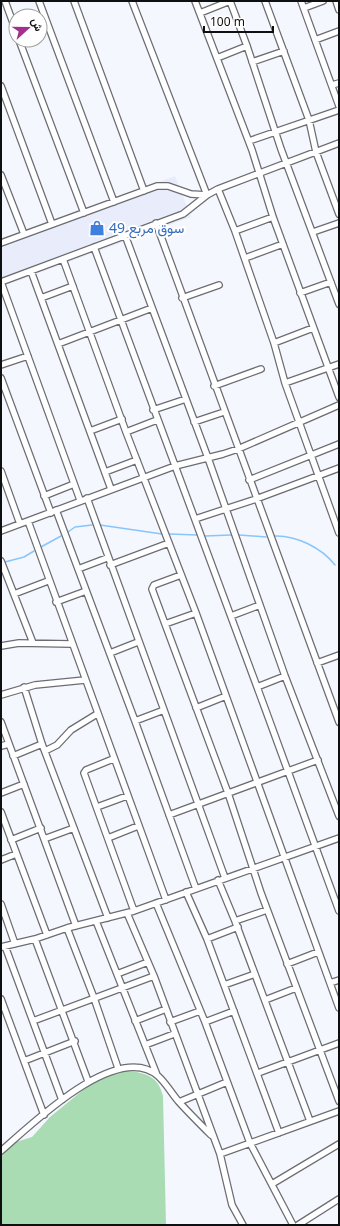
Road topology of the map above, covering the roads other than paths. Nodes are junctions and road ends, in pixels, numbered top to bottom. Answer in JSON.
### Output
{"nodes":[{"id":1,"x":39,"y":1,"type":"edge"},
{"id":2,"x":74,"y":1,"type":"edge"},
{"id":3,"x":132,"y":1,"type":"edge"},
{"id":4,"x":195,"y":1,"type":"edge"},
{"id":5,"x":230,"y":1,"type":"edge"},
{"id":6,"x":265,"y":1,"type":"edge"},
{"id":7,"x":301,"y":1,"type":"edge"},
{"id":8,"x":323,"y":1,"type":"edge"},
{"id":9,"x":336,"y":1,"type":"edge"},
{"id":10,"x":304,"y":8,"type":"junction"},
{"id":11,"x":339,"y":10,"type":"edge"},
{"id":12,"x":200,"y":13,"type":"junction"},
{"id":13,"x":339,"y":31,"type":"edge"},
{"id":14,"x":315,"y":40,"type":"junction"},
{"id":15,"x":247,"y":46,"type":"junction"},
{"id":16,"x":22,"y":48,"type":"edge"},
{"id":17,"x":284,"y":51,"type":"junction"},
{"id":18,"x":216,"y":58,"type":"junction"},
{"id":19,"x":252,"y":62,"type":"junction"},
{"id":20,"x":339,"y":83,"type":"edge"},
{"id":21,"x":1,"y":86,"type":"edge"},
{"id":22,"x":332,"y":86,"type":"junction"},
{"id":23,"x":339,"y":106,"type":"edge"},
{"id":24,"x":339,"y":110,"type":"edge"},
{"id":25,"x":309,"y":120,"type":"junction"},
{"id":26,"x":276,"y":131,"type":"junction"},
{"id":27,"x":249,"y":141,"type":"junction"},
{"id":28,"x":339,"y":143,"type":"edge"},
{"id":29,"x":316,"y":152,"type":"junction"},
{"id":30,"x":286,"y":162,"type":"junction"},
{"id":31,"x":260,"y":173,"type":"junction"},
{"id":32,"x":1,"y":175,"type":"edge"},
{"id":33,"x":218,"y":189,"type":"junction"},
{"id":34,"x":144,"y":191,"type":"junction"},
{"id":35,"x":207,"y":195,"type":"junction"},
{"id":36,"x":114,"y":202,"type":"junction"},
{"id":37,"x":84,"y":213,"type":"junction"},
{"id":38,"x":339,"y":214,"type":"edge"},
{"id":39,"x":273,"y":217,"type":"junction"},
{"id":40,"x":339,"y":223,"type":"edge"},
{"id":41,"x":52,"y":224,"type":"junction"},
{"id":42,"x":156,"y":224,"type":"junction"},
{"id":43,"x":236,"y":231,"type":"junction"},
{"id":44,"x":313,"y":232,"type":"junction"},
{"id":45,"x":24,"y":234,"type":"junction"},
{"id":46,"x":125,"y":235,"type":"junction"},
{"id":47,"x":1,"y":243,"type":"edge"},
{"id":48,"x":282,"y":244,"type":"junction"},
{"id":49,"x":94,"y":247,"type":"junction"},
{"id":50,"x":244,"y":258,"type":"junction"},
{"id":51,"x":63,"y":259,"type":"junction"},
{"id":52,"x":31,"y":271,"type":"junction"},
{"id":53,"x":1,"y":282,"type":"edge"},
{"id":54,"x":331,"y":282,"type":"junction"},
{"id":55,"x":219,"y":284,"type":"dead end"},
{"id":56,"x":73,"y":286,"type":"junction"},
{"id":57,"x":300,"y":294,"type":"junction"},
{"id":58,"x":41,"y":298,"type":"junction"},
{"id":59,"x":182,"y":298,"type":"junction"},
{"id":60,"x":339,"y":304,"type":"edge"},
{"id":61,"x":152,"y":308,"type":"junction"},
{"id":62,"x":120,"y":320,"type":"junction"},
{"id":63,"x":313,"y":328,"type":"junction"},
{"id":64,"x":90,"y":331,"type":"junction"},
{"id":65,"x":58,"y":344,"type":"junction"},
{"id":66,"x":274,"y":344,"type":"junction"},
{"id":67,"x":28,"y":356,"type":"junction"},
{"id":68,"x":339,"y":364,"type":"edge"},
{"id":69,"x":1,"y":365,"type":"edge"},
{"id":70,"x":328,"y":368,"type":"junction"},
{"id":71,"x":261,"y":369,"type":"dead end"},
{"id":72,"x":1,"y":378,"type":"edge"},
{"id":73,"x":285,"y":384,"type":"junction"},
{"id":74,"x":214,"y":386,"type":"junction"},
{"id":75,"x":339,"y":397,"type":"edge"},
{"id":76,"x":186,"y":399,"type":"junction"},
{"id":77,"x":339,"y":405,"type":"edge"},
{"id":78,"x":153,"y":410,"type":"junction"},
{"id":79,"x":224,"y":412,"type":"junction"},
{"id":80,"x":122,"y":419,"type":"junction"},
{"id":81,"x":157,"y":420,"type":"junction"},
{"id":82,"x":194,"y":422,"type":"junction"},
{"id":83,"x":299,"y":422,"type":"junction"},
{"id":84,"x":90,"y":431,"type":"junction"},
{"id":85,"x":126,"y":432,"type":"junction"},
{"id":86,"x":339,"y":444,"type":"edge"},
{"id":87,"x":238,"y":449,"type":"junction"},
{"id":88,"x":311,"y":454,"type":"junction"},
{"id":89,"x":208,"y":458,"type":"junction"},
{"id":90,"x":137,"y":460,"type":"junction"},
{"id":91,"x":175,"y":466,"type":"junction"},
{"id":92,"x":339,"y":468,"type":"edge"},
{"id":93,"x":1,"y":471,"type":"edge"},
{"id":94,"x":105,"y":472,"type":"junction"},
{"id":95,"x":318,"y":475,"type":"junction"},
{"id":96,"x":144,"y":477,"type":"junction"},
{"id":97,"x":249,"y":480,"type":"junction"},
{"id":98,"x":74,"y":484,"type":"junction"},
{"id":99,"x":111,"y":489,"type":"junction"},
{"id":100,"x":44,"y":496,"type":"junction"},
{"id":101,"x":87,"y":498,"type":"junction"},
{"id":102,"x":256,"y":499,"type":"junction"},
{"id":103,"x":80,"y":500,"type":"junction"},
{"id":104,"x":226,"y":508,"type":"junction"},
{"id":105,"x":53,"y":512,"type":"junction"},
{"id":106,"x":195,"y":519,"type":"junction"},
{"id":107,"x":28,"y":521,"type":"junction"},
{"id":108,"x":20,"y":524,"type":"junction"},
{"id":109,"x":1,"y":531,"type":"edge"},
{"id":110,"x":339,"y":533,"type":"edge"},
{"id":111,"x":169,"y":543,"type":"junction"},
{"id":112,"x":107,"y":558,"type":"junction"},
{"id":113,"x":1,"y":561,"type":"edge"},
{"id":114,"x":110,"y":565,"type":"junction"},
{"id":115,"x":78,"y":569,"type":"junction"},
{"id":116,"x":181,"y":575,"type":"junction"},
{"id":117,"x":48,"y":580,"type":"junction"},
{"id":118,"x":86,"y":591,"type":"junction"},
{"id":119,"x":14,"y":594,"type":"junction"},
{"id":120,"x":56,"y":602,"type":"junction"},
{"id":121,"x":260,"y":605,"type":"junction"},
{"id":122,"x":196,"y":613,"type":"junction"},
{"id":123,"x":231,"y":616,"type":"junction"},
{"id":124,"x":165,"y":624,"type":"junction"},
{"id":125,"x":138,"y":642,"type":"junction"},
{"id":126,"x":33,"y":643,"type":"junction"},
{"id":127,"x":71,"y":644,"type":"junction"},
{"id":128,"x":1,"y":646,"type":"edge"},
{"id":129,"x":110,"y":653,"type":"junction"},
{"id":130,"x":339,"y":655,"type":"edge"},
{"id":131,"x":317,"y":663,"type":"junction"},
{"id":132,"x":285,"y":676,"type":"junction"},
{"id":133,"x":85,"y":680,"type":"junction"},
{"id":134,"x":24,"y":687,"type":"junction"},
{"id":135,"x":257,"y":687,"type":"junction"},
{"id":136,"x":1,"y":695,"type":"edge"},
{"id":137,"x":226,"y":696,"type":"junction"},
{"id":138,"x":196,"y":708,"type":"junction"},
{"id":139,"x":164,"y":710,"type":"junction"},
{"id":140,"x":97,"y":714,"type":"junction"},
{"id":141,"x":338,"y":719,"type":"edge"},
{"id":142,"x":135,"y":721,"type":"junction"},
{"id":143,"x":1,"y":722,"type":"edge"},
{"id":144,"x":9,"y":744,"type":"junction"},
{"id":145,"x":42,"y":744,"type":"junction"},
{"id":146,"x":1,"y":746,"type":"edge"},
{"id":147,"x":45,"y":751,"type":"junction"},
{"id":148,"x":13,"y":756,"type":"junction"},
{"id":149,"x":113,"y":759,"type":"junction"},
{"id":150,"x":318,"y":760,"type":"junction"},
{"id":151,"x":289,"y":771,"type":"junction"},
{"id":152,"x":257,"y":782,"type":"junction"},
{"id":153,"x":24,"y":784,"type":"junction"},
{"id":154,"x":1,"y":793,"type":"edge"},
{"id":155,"x":228,"y":793,"type":"junction"},
{"id":156,"x":127,"y":796,"type":"junction"},
{"id":157,"x":198,"y":804,"type":"junction"},
{"id":158,"x":97,"y":807,"type":"junction"},
{"id":159,"x":1,"y":812,"type":"edge"},
{"id":160,"x":169,"y":815,"type":"junction"},
{"id":161,"x":339,"y":816,"type":"edge"},
{"id":162,"x":138,"y":826,"type":"junction"},
{"id":163,"x":40,"y":828,"type":"junction"},
{"id":164,"x":74,"y":828,"type":"junction"},
{"id":165,"x":108,"y":838,"type":"junction"},
{"id":166,"x":339,"y":838,"type":"edge"},
{"id":167,"x":44,"y":839,"type":"junction"},
{"id":168,"x":11,"y":840,"type":"junction"},
{"id":169,"x":316,"y":846,"type":"junction"},
{"id":170,"x":16,"y":854,"type":"junction"},
{"id":171,"x":284,"y":857,"type":"junction"},
{"id":172,"x":1,"y":860,"type":"edge"},
{"id":173,"x":253,"y":868,"type":"junction"},
{"id":174,"x":225,"y":878,"type":"junction"},
{"id":175,"x":218,"y":880,"type":"junction"},
{"id":176,"x":196,"y":889,"type":"junction"},
{"id":177,"x":186,"y":892,"type":"junction"},
{"id":178,"x":166,"y":900,"type":"junction"},
{"id":179,"x":156,"y":903,"type":"junction"},
{"id":180,"x":1,"y":904,"type":"edge"},
{"id":181,"x":267,"y":910,"type":"junction"},
{"id":182,"x":134,"y":911,"type":"junction"},
{"id":183,"x":339,"y":911,"type":"edge"},
{"id":184,"x":127,"y":913,"type":"junction"},
{"id":185,"x":108,"y":918,"type":"junction"},
{"id":186,"x":96,"y":921,"type":"junction"},
{"id":187,"x":237,"y":924,"type":"junction"},
{"id":188,"x":76,"y":926,"type":"junction"},
{"id":189,"x":67,"y":928,"type":"junction"},
{"id":190,"x":47,"y":935,"type":"junction"},
{"id":191,"x":35,"y":939,"type":"junction"},
{"id":192,"x":207,"y":939,"type":"junction"},
{"id":193,"x":15,"y":944,"type":"junction"},
{"id":194,"x":3,"y":946,"type":"edge"},
{"id":195,"x":318,"y":952,"type":"junction"},
{"id":196,"x":148,"y":962,"type":"junction"},
{"id":197,"x":287,"y":964,"type":"junction"},
{"id":198,"x":117,"y":974,"type":"junction"},
{"id":199,"x":255,"y":974,"type":"junction"},
{"id":200,"x":154,"y":976,"type":"junction"},
{"id":201,"x":339,"y":980,"type":"edge"},
{"id":202,"x":330,"y":983,"type":"junction"},
{"id":203,"x":224,"y":986,"type":"junction"},
{"id":204,"x":122,"y":987,"type":"junction"},
{"id":205,"x":296,"y":988,"type":"junction"},
{"id":206,"x":94,"y":998,"type":"junction"},
{"id":207,"x":1,"y":999,"type":"edge"},
{"id":208,"x":265,"y":1000,"type":"junction"},
{"id":209,"x":339,"y":1008,"type":"edge"},
{"id":210,"x":166,"y":1009,"type":"junction"},
{"id":211,"x":63,"y":1010,"type":"junction"},
{"id":212,"x":200,"y":1011,"type":"junction"},
{"id":213,"x":234,"y":1011,"type":"junction"},
{"id":214,"x":33,"y":1021,"type":"junction"},
{"id":215,"x":135,"y":1021,"type":"junction"},
{"id":216,"x":170,"y":1022,"type":"junction"},
{"id":217,"x":205,"y":1022,"type":"junction"},
{"id":218,"x":174,"y":1034,"type":"junction"},
{"id":219,"x":75,"y":1041,"type":"junction"},
{"id":220,"x":339,"y":1043,"type":"edge"},
{"id":221,"x":145,"y":1045,"type":"junction"},
{"id":222,"x":320,"y":1050,"type":"junction"},
{"id":223,"x":45,"y":1052,"type":"junction"},
{"id":224,"x":24,"y":1061,"type":"junction"},
{"id":225,"x":288,"y":1062,"type":"junction"},
{"id":226,"x":118,"y":1068,"type":"junction"},
{"id":227,"x":258,"y":1072,"type":"junction"},
{"id":228,"x":157,"y":1075,"type":"junction"},
{"id":229,"x":88,"y":1081,"type":"junction"},
{"id":230,"x":227,"y":1082,"type":"junction"},
{"id":231,"x":198,"y":1095,"type":"junction"},
{"id":232,"x":62,"y":1100,"type":"junction"},
{"id":233,"x":339,"y":1101,"type":"edge"},
{"id":234,"x":179,"y":1102,"type":"junction"},
{"id":235,"x":339,"y":1111,"type":"edge"},
{"id":236,"x":44,"y":1115,"type":"junction"},
{"id":237,"x":310,"y":1121,"type":"junction"},
{"id":238,"x":279,"y":1132,"type":"junction"},
{"id":239,"x":213,"y":1138,"type":"junction"},
{"id":240,"x":250,"y":1143,"type":"junction"},
{"id":241,"x":339,"y":1144,"type":"edge"},
{"id":242,"x":1,"y":1151,"type":"edge"},
{"id":243,"x":220,"y":1154,"type":"junction"},
{"id":244,"x":272,"y":1184,"type":"junction"},
{"id":245,"x":339,"y":1199,"type":"edge"},
{"id":246,"x":243,"y":1225,"type":"edge"},
{"id":247,"x":294,"y":1225,"type":"edge"},
{"id":248,"x":298,"y":1225,"type":"edge"}],
"edges":[{"from":1,"to":36,"type":"street"},
{"from":2,"to":34,"type":"street"},
{"from":3,"to":35,"type":"street"},
{"from":4,"to":12,"type":"street"},
{"from":5,"to":12,"type":"street"},
{"from":5,"to":15,"type":"street"},
{"from":6,"to":17,"type":"street"},
{"from":7,"to":10,"type":"street"},
{"from":8,"to":10,"type":"street"},
{"from":9,"to":11,"type":"street"},
{"from":10,"to":14,"type":"street"},
{"from":12,"to":18,"type":"street"},
{"from":13,"to":14,"type":"street"},
{"from":14,"to":22,"type":"street"},
{"from":15,"to":18,"type":"street"},
{"from":15,"to":19,"type":"street"},
{"from":16,"to":37,"type":"street"},
{"from":17,"to":19,"type":"street"},
{"from":17,"to":25,"type":"street"},
{"from":18,"to":27,"type":"street"},
{"from":19,"to":26,"type":"street"},
{"from":20,"to":22,"type":"street"},
{"from":21,"to":41,"type":"street"},
{"from":22,"to":23,"type":"street"},
{"from":24,"to":25,"type":"street"},
{"from":25,"to":26,"type":"street"},
{"from":25,"to":29,"type":"street"},
{"from":26,"to":27,"type":"street"},
{"from":26,"to":30,"type":"street"},
{"from":27,"to":31,"type":"street"},
{"from":28,"to":29,"type":"street"},
{"from":29,"to":30,"type":"street"},
{"from":29,"to":38,"type":"street"},
{"from":30,"to":31,"type":"street"},
{"from":30,"to":44,"type":"street"},
{"from":31,"to":33,"type":"street"},
{"from":31,"to":39,"type":"street"},
{"from":32,"to":45,"type":"street"},
{"from":33,"to":35,"type":"street"},
{"from":33,"to":43,"type":"street"},
{"from":34,"to":35,"type":"street"},
{"from":34,"to":36,"type":"street"},
{"from":35,"to":42,"type":"street"},
{"from":36,"to":37,"type":"street"},
{"from":37,"to":41,"type":"street"},
{"from":39,"to":43,"type":"street"},
{"from":39,"to":48,"type":"street"},
{"from":40,"to":44,"type":"street"},
{"from":41,"to":45,"type":"street"},
{"from":42,"to":46,"type":"street"},
{"from":42,"to":59,"type":"street"},
{"from":43,"to":50,"type":"street"},
{"from":44,"to":54,"type":"street"},
{"from":45,"to":47,"type":"street"},
{"from":46,"to":49,"type":"street"},
{"from":46,"to":61,"type":"street"},
{"from":48,"to":50,"type":"street"},
{"from":48,"to":57,"type":"street"},
{"from":49,"to":51,"type":"street"},
{"from":49,"to":62,"type":"street"},
{"from":50,"to":66,"type":"street"},
{"from":51,"to":52,"type":"street"},
{"from":51,"to":56,"type":"street"},
{"from":52,"to":53,"type":"street"},
{"from":52,"to":58,"type":"street"},
{"from":53,"to":67,"type":"street"},
{"from":54,"to":57,"type":"street"},
{"from":54,"to":60,"type":"street"},
{"from":55,"to":59,"type":"street"},
{"from":56,"to":58,"type":"street"},
{"from":56,"to":64,"type":"street"},
{"from":57,"to":63,"type":"street"},
{"from":58,"to":65,"type":"street"},
{"from":59,"to":74,"type":"street"},
{"from":61,"to":62,"type":"street"},
{"from":61,"to":76,"type":"street"},
{"from":62,"to":64,"type":"street"},
{"from":62,"to":78,"type":"street"},
{"from":63,"to":66,"type":"street"},
{"from":63,"to":70,"type":"street"},
{"from":64,"to":65,"type":"street"},
{"from":64,"to":80,"type":"street"},
{"from":65,"to":84,"type":"street"},
{"from":66,"to":73,"type":"street"},
{"from":67,"to":69,"type":"street"},
{"from":67,"to":98,"type":"street"},
{"from":68,"to":70,"type":"street"},
{"from":70,"to":73,"type":"street"},
{"from":70,"to":75,"type":"street"},
{"from":71,"to":74,"type":"street"},
{"from":72,"to":100,"type":"street"},
{"from":73,"to":83,"type":"street"},
{"from":74,"to":79,"type":"street"},
{"from":76,"to":78,"type":"street"},
{"from":76,"to":82,"type":"street"},
{"from":77,"to":83,"type":"street"},
{"from":78,"to":81,"type":"street"},
{"from":79,"to":82,"type":"street"},
{"from":79,"to":87,"type":"street"},
{"from":80,"to":84,"type":"street"},
{"from":80,"to":85,"type":"street"},
{"from":81,"to":85,"type":"street"},
{"from":81,"to":91,"type":"street"},
{"from":82,"to":89,"type":"street"},
{"from":83,"to":87,"type":"street"},
{"from":83,"to":88,"type":"street"},
{"from":84,"to":94,"type":"street"},
{"from":85,"to":90,"type":"street"},
{"from":86,"to":88,"type":"street"},
{"from":87,"to":89,"type":"street"},
{"from":87,"to":97,"type":"street"},
{"from":88,"to":95,"type":"street"},
{"from":88,"to":97,"type":"street"},
{"from":89,"to":91,"type":"street"},
{"from":89,"to":104,"type":"street"},
{"from":90,"to":94,"type":"street"},
{"from":90,"to":96,"type":"street"},
{"from":91,"to":96,"type":"street"},
{"from":91,"to":106,"type":"street"},
{"from":92,"to":95,"type":"street"},
{"from":93,"to":108,"type":"street"},
{"from":94,"to":99,"type":"street"},
{"from":95,"to":102,"type":"street"},
{"from":95,"to":110,"type":"street"},
{"from":96,"to":99,"type":"street"},
{"from":96,"to":111,"type":"street"},
{"from":97,"to":102,"type":"street"},
{"from":98,"to":100,"type":"street"},
{"from":98,"to":103,"type":"street"},
{"from":99,"to":101,"type":"street"},
{"from":100,"to":105,"type":"street"},
{"from":101,"to":103,"type":"street"},
{"from":101,"to":112,"type":"street"},
{"from":102,"to":104,"type":"street"},
{"from":102,"to":131,"type":"street"},
{"from":103,"to":105,"type":"street"},
{"from":104,"to":106,"type":"street"},
{"from":104,"to":121,"type":"street"},
{"from":105,"to":107,"type":"street"},
{"from":105,"to":115,"type":"street"},
{"from":106,"to":123,"type":"street"},
{"from":107,"to":108,"type":"street"},
{"from":107,"to":117,"type":"street"},
{"from":108,"to":109,"type":"street"},
{"from":111,"to":114,"type":"street"},
{"from":111,"to":116,"type":"street"},
{"from":112,"to":114,"type":"street"},
{"from":112,"to":115,"type":"street"},
{"from":113,"to":119,"type":"street"},
{"from":114,"to":125,"type":"street"},
{"from":115,"to":118,"type":"street"},
{"from":116,"to":122,"type":"street"},
{"from":116,"to":124,"type":"street"},
{"from":117,"to":119,"type":"street"},
{"from":117,"to":120,"type":"street"},
{"from":118,"to":120,"type":"street"},
{"from":118,"to":129,"type":"street"},
{"from":119,"to":126,"type":"street"},
{"from":120,"to":127,"type":"street"},
{"from":121,"to":123,"type":"street"},
{"from":121,"to":132,"type":"street"},
{"from":122,"to":124,"type":"street"},
{"from":122,"to":137,"type":"street"},
{"from":123,"to":135,"type":"street"},
{"from":124,"to":138,"type":"street"},
{"from":125,"to":129,"type":"street"},
{"from":125,"to":139,"type":"street"},
{"from":126,"to":127,"type":"street"},
{"from":126,"to":128,"type":"street"},
{"from":127,"to":133,"type":"street"},
{"from":129,"to":142,"type":"street"},
{"from":130,"to":131,"type":"street"},
{"from":131,"to":141,"type":"street"},
{"from":132,"to":135,"type":"street"},
{"from":132,"to":150,"type":"street"},
{"from":133,"to":134,"type":"street"},
{"from":133,"to":140,"type":"street"},
{"from":134,"to":136,"type":"street"},
{"from":134,"to":145,"type":"street"},
{"from":135,"to":151,"type":"street"},
{"from":137,"to":138,"type":"street"},
{"from":137,"to":152,"type":"street"},
{"from":138,"to":155,"type":"street"},
{"from":139,"to":142,"type":"street"},
{"from":139,"to":157,"type":"street"},
{"from":140,"to":147,"type":"street"},
{"from":140,"to":149,"type":"street"},
{"from":142,"to":160,"type":"street"},
{"from":143,"to":144,"type":"street"},
{"from":144,"to":146,"type":"street"},
{"from":144,"to":148,"type":"street"},
{"from":145,"to":147,"type":"street"},
{"from":145,"to":148,"type":"street"},
{"from":147,"to":164,"type":"street"},
{"from":148,"to":153,"type":"street"},
{"from":149,"to":156,"type":"street"},
{"from":149,"to":158,"type":"street"},
{"from":150,"to":151,"type":"street"},
{"from":150,"to":161,"type":"street"},
{"from":151,"to":152,"type":"street"},
{"from":151,"to":169,"type":"street"},
{"from":152,"to":155,"type":"street"},
{"from":152,"to":171,"type":"street"},
{"from":153,"to":154,"type":"street"},
{"from":153,"to":163,"type":"street"},
{"from":155,"to":157,"type":"street"},
{"from":155,"to":173,"type":"street"},
{"from":156,"to":158,"type":"street"},
{"from":156,"to":162,"type":"street"},
{"from":157,"to":160,"type":"street"},
{"from":157,"to":174,"type":"street"},
{"from":158,"to":165,"type":"street"},
{"from":159,"to":168,"type":"street"},
{"from":160,"to":176,"type":"street"},
{"from":162,"to":165,"type":"street"},
{"from":162,"to":178,"type":"street"},
{"from":163,"to":167,"type":"street"},
{"from":163,"to":168,"type":"street"},
{"from":164,"to":167,"type":"street"},
{"from":164,"to":185,"type":"street"},
{"from":165,"to":182,"type":"street"},
{"from":166,"to":169,"type":"street"},
{"from":167,"to":188,"type":"street"},
{"from":168,"to":170,"type":"street"},
{"from":169,"to":171,"type":"street"},
{"from":169,"to":183,"type":"street"},
{"from":170,"to":172,"type":"street"},
{"from":170,"to":190,"type":"street"},
{"from":171,"to":173,"type":"street"},
{"from":171,"to":195,"type":"street"},
{"from":173,"to":174,"type":"street"},
{"from":173,"to":181,"type":"street"},
{"from":174,"to":175,"type":"street"},
{"from":175,"to":176,"type":"street"},
{"from":175,"to":187,"type":"street"},
{"from":176,"to":177,"type":"street"},
{"from":177,"to":178,"type":"street"},
{"from":177,"to":192,"type":"street"},
{"from":178,"to":179,"type":"street"},
{"from":179,"to":182,"type":"street"},
{"from":179,"to":212,"type":"street"},
{"from":180,"to":193,"type":"street"},
{"from":181,"to":187,"type":"street"},
{"from":181,"to":197,"type":"street"},
{"from":182,"to":184,"type":"street"},
{"from":184,"to":185,"type":"street"},
{"from":184,"to":196,"type":"street"},
{"from":185,"to":186,"type":"street"},
{"from":186,"to":188,"type":"street"},
{"from":186,"to":198,"type":"street"},
{"from":187,"to":192,"type":"street"},
{"from":187,"to":199,"type":"street"},
{"from":188,"to":189,"type":"street"},
{"from":189,"to":190,"type":"street"},
{"from":189,"to":206,"type":"street"},
{"from":190,"to":191,"type":"street"},
{"from":191,"to":193,"type":"street"},
{"from":191,"to":211,"type":"street"},
{"from":192,"to":203,"type":"street"},
{"from":193,"to":194,"type":"street"},
{"from":194,"to":214,"type":"street"},
{"from":195,"to":197,"type":"street"},
{"from":195,"to":202,"type":"street"},
{"from":196,"to":198,"type":"street"},
{"from":196,"to":200,"type":"street"},
{"from":197,"to":205,"type":"street"},
{"from":198,"to":204,"type":"street"},
{"from":199,"to":203,"type":"street"},
{"from":199,"to":208,"type":"street"},
{"from":200,"to":204,"type":"street"},
{"from":200,"to":210,"type":"street"},
{"from":201,"to":202,"type":"street"},
{"from":202,"to":209,"type":"street"},
{"from":203,"to":213,"type":"street"},
{"from":204,"to":206,"type":"street"},
{"from":204,"to":215,"type":"street"},
{"from":205,"to":208,"type":"street"},
{"from":205,"to":222,"type":"street"},
{"from":206,"to":211,"type":"street"},
{"from":206,"to":226,"type":"street"},
{"from":207,"to":224,"type":"street"},
{"from":208,"to":225,"type":"street"},
{"from":210,"to":215,"type":"street"},
{"from":210,"to":216,"type":"street"},
{"from":211,"to":214,"type":"street"},
{"from":211,"to":219,"type":"street"},
{"from":212,"to":216,"type":"street"},
{"from":212,"to":217,"type":"street"},
{"from":213,"to":217,"type":"street"},
{"from":213,"to":227,"type":"street"},
{"from":214,"to":223,"type":"street"},
{"from":215,"to":221,"type":"street"},
{"from":216,"to":218,"type":"street"},
{"from":217,"to":230,"type":"street"},
{"from":218,"to":221,"type":"street"},
{"from":218,"to":231,"type":"street"},
{"from":219,"to":223,"type":"street"},
{"from":219,"to":229,"type":"street"},
{"from":220,"to":222,"type":"street"},
{"from":221,"to":228,"type":"street"},
{"from":222,"to":225,"type":"street"},
{"from":222,"to":233,"type":"street"},
{"from":223,"to":224,"type":"street"},
{"from":223,"to":232,"type":"street"},
{"from":224,"to":236,"type":"street"},
{"from":225,"to":227,"type":"street"},
{"from":225,"to":237,"type":"street"},
{"from":226,"to":228,"type":"street"},
{"from":226,"to":229,"type":"street"},
{"from":227,"to":238,"type":"street"},
{"from":228,"to":234,"type":"street"},
{"from":229,"to":232,"type":"street"},
{"from":230,"to":231,"type":"street"},
{"from":230,"to":240,"type":"street"},
{"from":231,"to":234,"type":"street"},
{"from":231,"to":239,"type":"street"},
{"from":232,"to":236,"type":"street"},
{"from":234,"to":239,"type":"street"},
{"from":235,"to":237,"type":"street"},
{"from":236,"to":242,"type":"street"},
{"from":237,"to":238,"type":"street"},
{"from":238,"to":240,"type":"street"},
{"from":239,"to":243,"type":"street"},
{"from":240,"to":243,"type":"street"},
{"from":240,"to":244,"type":"street"},
{"from":241,"to":244,"type":"street"},
{"from":243,"to":246,"type":"street"},
{"from":244,"to":247,"type":"street"},
{"from":245,"to":248,"type":"street"}]}
